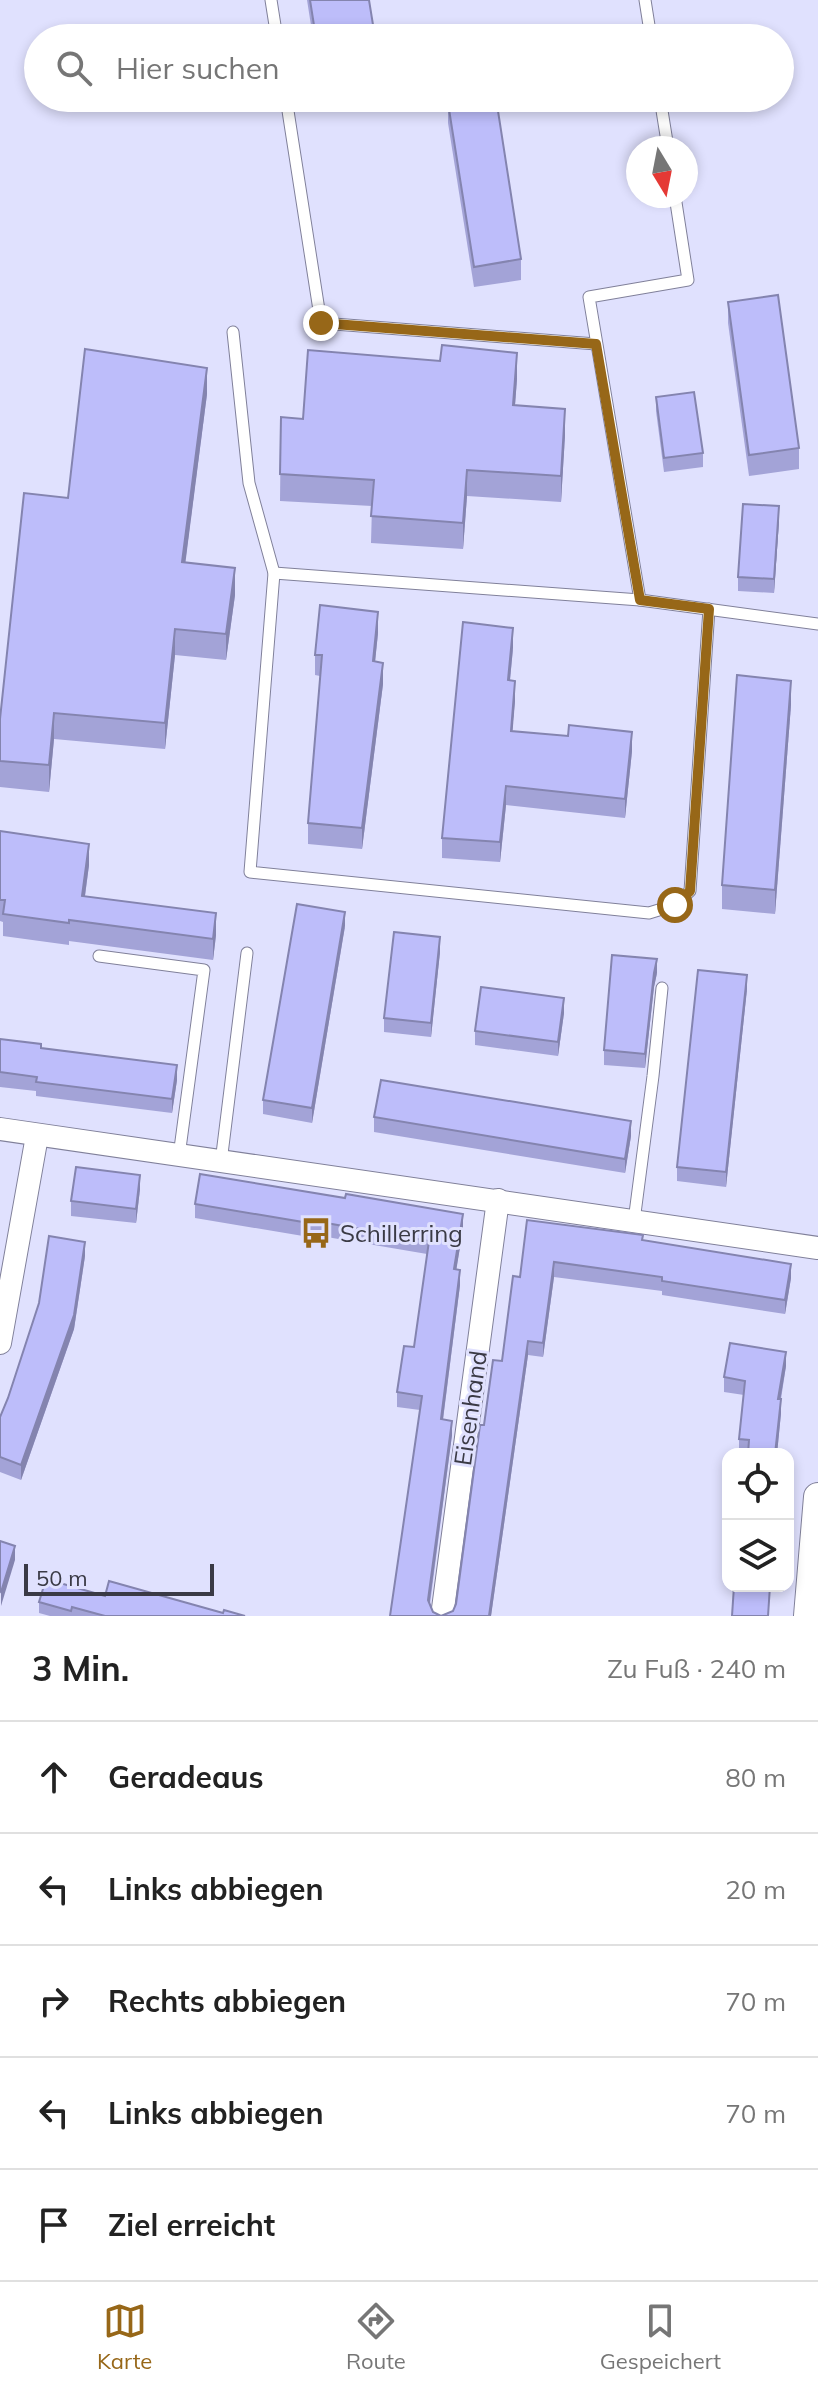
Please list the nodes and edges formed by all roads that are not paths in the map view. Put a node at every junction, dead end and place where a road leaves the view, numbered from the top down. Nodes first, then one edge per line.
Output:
1 (271, 0) edge
2 (645, 0) edge
3 (275, 24) edge
4 (649, 24) edge
5 (288, 112) edge
6 (662, 112) edge
7 (666, 136) edge
8 (677, 208) edge
9 (233, 332) dead end
10 (596, 344) junction
11 (274, 573) junction
12 (640, 600) junction
13 (709, 609) junction
14 (818, 624) edge
15 (247, 953) dead end
16 (99, 956) dead end
17 (662, 988) dead end
18 (0, 1129) edge
19 (37, 1136) junction
20 (179, 1156) junction
21 (221, 1162) junction
22 (498, 1200) junction
23 (634, 1221) junction
24 (818, 1248) edge
25 (1, 1338) edge
26 (818, 1497) edge
27 (442, 1616) edge
28 (808, 1616) edge

1 - 3 lane
2 - 4 lane
5 - 10 lane
6 - 7 lane
8 - 10 lane
9 - 11 lane
10 - 12 lane
11 - 12 lane
11 - 13 lane
12 - 13 lane
13 - 14 lane
15 - 21 lane
16 - 20 lane
17 - 23 lane
18 - 19 street
19 - 20 street
19 - 25 street
20 - 21 street
21 - 22 street
22 - 23 street
22 - 27 street, Eisenhand
23 - 24 street
26 - 28 street

